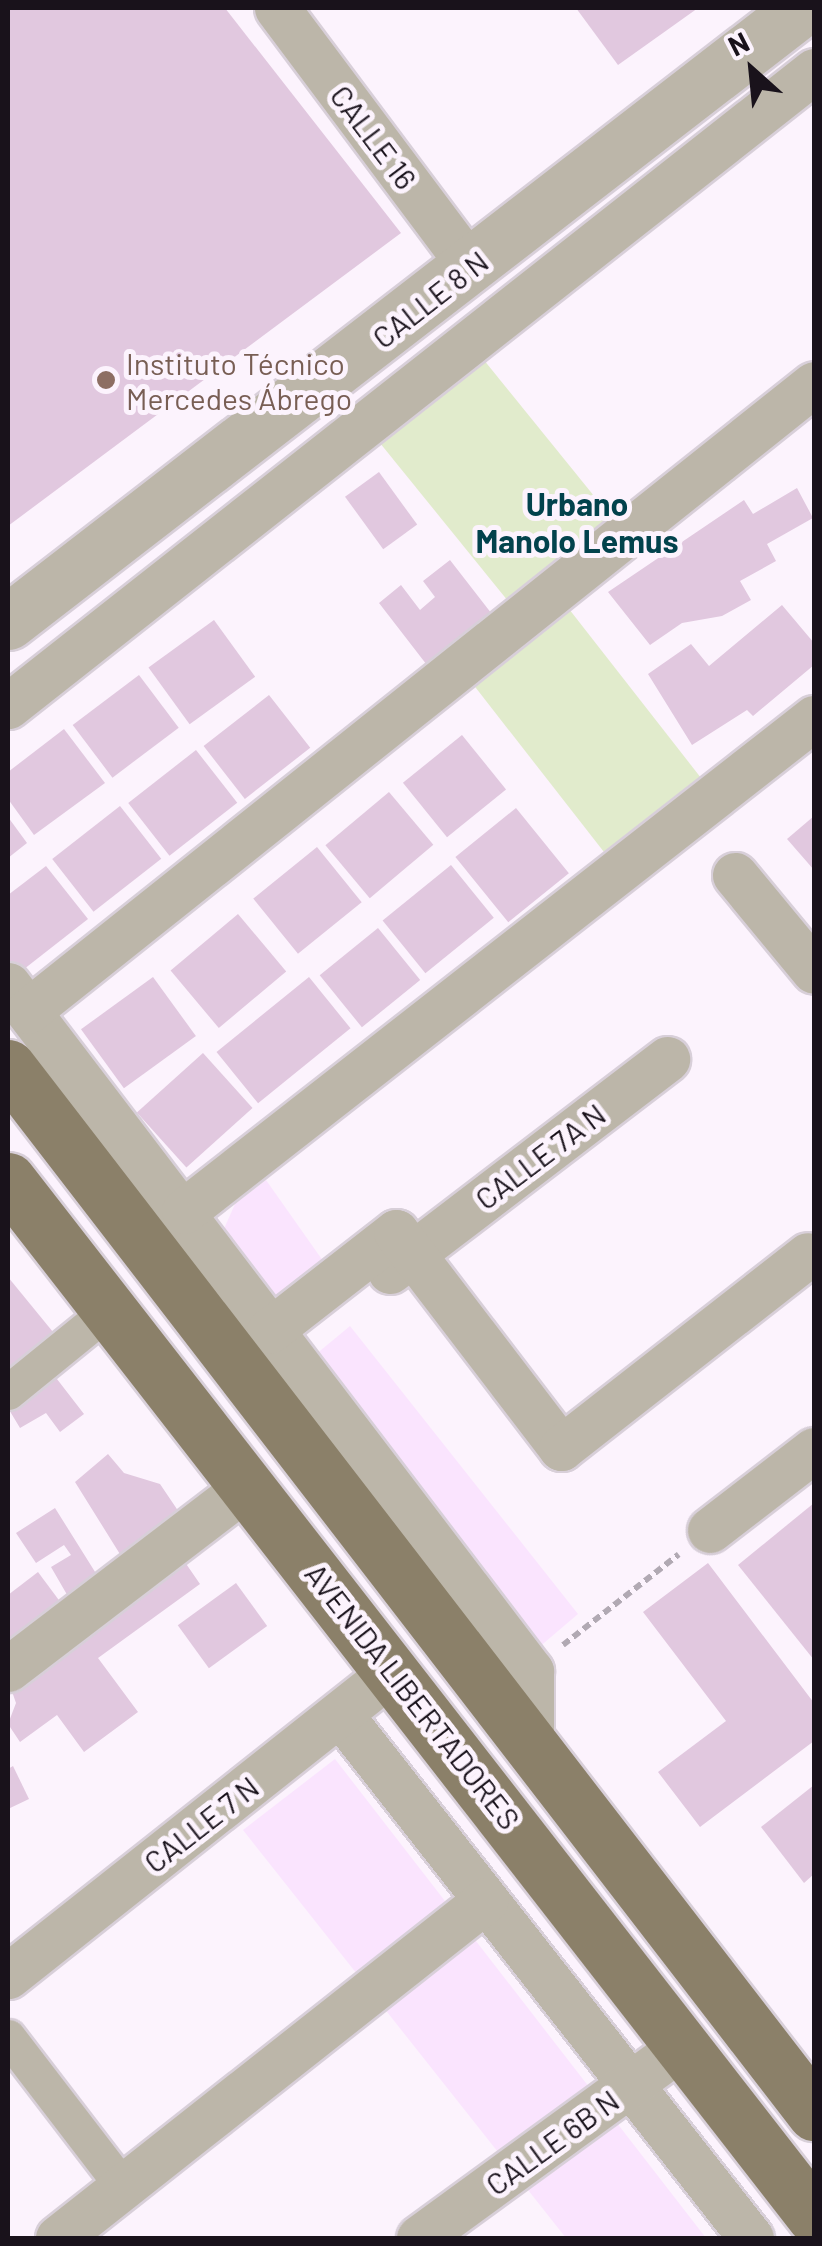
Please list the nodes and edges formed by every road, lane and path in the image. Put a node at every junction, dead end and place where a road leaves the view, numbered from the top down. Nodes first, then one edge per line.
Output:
1 (277, 8) edge
2 (802, 8) edge
3 (814, 71) edge
4 (471, 268) junction
5 (814, 384) edge
6 (8, 622) edge
7 (8, 706) edge
8 (814, 718) edge
9 (735, 875) dead end
10 (814, 971) edge
11 (18, 998) edge
12 (667, 1060) dead end
13 (8, 1067) edge
14 (8, 1180) edge
15 (184, 1211) junction
16 (413, 1253) junction
17 (808, 1255) dead end
18 (110, 1309) junction
19 (250, 1322) junction
20 (8, 1392) edge
21 (814, 1450) edge
22 (249, 1485) junction
23 (362, 1485) junction
24 (710, 1530) joint
25 (8, 1670) edge
26 (394, 1671) junction
27 (530, 1671) junction
28 (340, 1714) junction
29 (531, 1741) junction
30 (486, 1900) junction
31 (8, 1976) edge
32 (8, 2036) edge
33 (684, 2045) junction
34 (631, 2085) junction
35 (814, 2112) edge
36 (123, 2187) junction
37 (814, 2216) edge
38 (58, 2238) edge
39 (419, 2238) edge
40 (751, 2238) edge

1 - 4 street, CALLE 16
2 - 4 street, CALLE 8 N
3 - 7 street
4 - 6 street, CALLE 8 N
5 - 11 street
8 - 15 street
9 - 10 street
11 - 15 street
12 - 16 street, CALLE 7A N
13 - 19 main road
14 - 18 main road, AVENIDA LIBERTADORES
15 - 19 street
16 - 17 street
16 - 19 street, CALLE 7A N
18 - 20 street
18 - 22 main road, AVENIDA LIBERTADORES
19 - 23 main road
19 - 23 street
21 - 24 street
22 - 25 street
22 - 26 main road, AVENIDA LIBERTADORES
23 - 27 street
23 - 29 main road
24 - 27 path
26 - 28 street, CALLE 7 N
26 - 33 main road, AVENIDA LIBERTADORES
27 - 29 street
28 - 30 street
28 - 31 street, CALLE 7 N
29 - 35 main road
30 - 34 street
30 - 36 street
32 - 36 street
33 - 34 street, CALLE 6B N
33 - 37 main road, AVENIDA LIBERTADORES
34 - 39 street, CALLE 6B N
34 - 40 street
36 - 38 street

